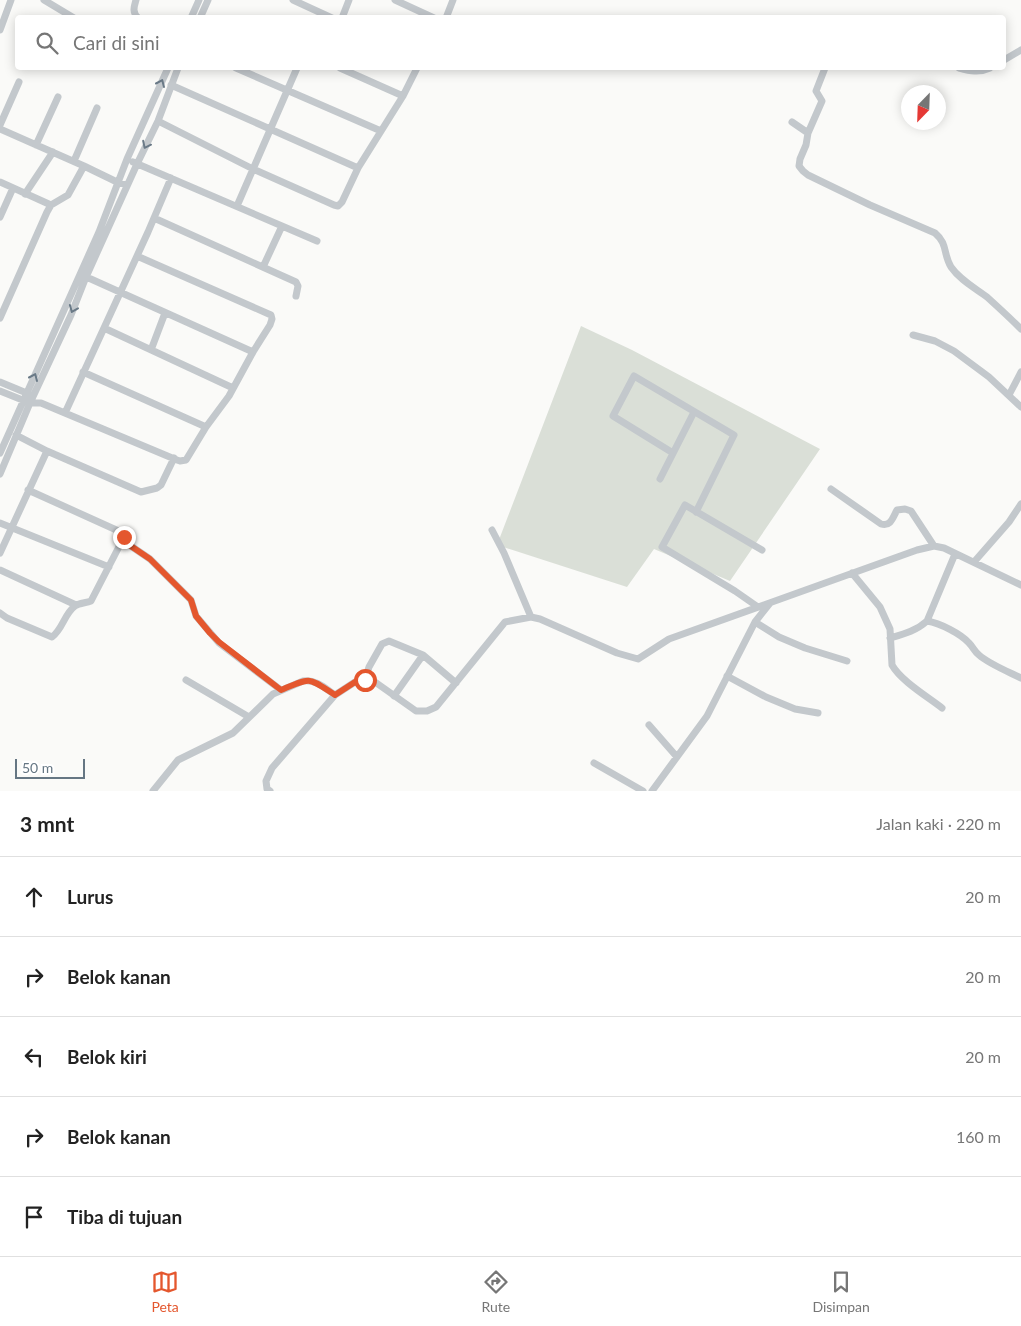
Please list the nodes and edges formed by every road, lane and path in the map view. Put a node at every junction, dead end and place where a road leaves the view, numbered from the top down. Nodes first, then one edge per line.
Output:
1 (12, 0) edge
2 (44, 0) edge
3 (136, 0) edge
4 (199, 0) edge
5 (208, 0) edge
6 (295, 0) edge
7 (349, 0) edge
8 (395, 0) edge
9 (453, 0) edge
10 (69, 15) edge
11 (135, 15) edge
12 (192, 15) edge
13 (201, 15) edge
14 (321, 15) edge
15 (343, 15) edge
16 (428, 15) edge
17 (447, 15) edge
18 (0, 30) edge
19 (1021, 50) edge
20 (1006, 59) edge
21 (167, 70) edge
22 (177, 70) edge
23 (240, 70) edge
24 (296, 70) edge
25 (344, 70) edge
26 (415, 70) edge
27 (824, 70) edge
28 (968, 70) edge
29 (985, 70) edge
30 (19, 82) dead end
31 (171, 85) junction
32 (287, 91) junction
33 (403, 96) junction
34 (58, 97) dead end
35 (97, 108) dead end
36 (158, 121) junction
37 (792, 122) dead end
38 (0, 125) edge
39 (0, 129) edge
40 (270, 129) junction
41 (381, 131) junction
42 (808, 133) junction
43 (36, 145) junction
44 (53, 152) junction
45 (127, 159) junction
46 (74, 161) junction
47 (137, 164) junction
48 (84, 166) junction
49 (253, 168) junction
50 (358, 168) junction
51 (171, 178) junction
52 (0, 182) edge
53 (118, 182) junction
54 (127, 185) junction
55 (13, 188) junction
56 (26, 194) junction
57 (52, 205) junction
58 (237, 206) junction
59 (0, 217) edge
60 (154, 218) junction
61 (282, 226) junction
62 (317, 241) dead end
63 (137, 256) junction
64 (263, 267) junction
65 (83, 275) junction
66 (120, 292) junction
67 (296, 296) dead end
68 (166, 313) junction
69 (0, 318) edge
70 (104, 328) junction
71 (1021, 329) edge
72 (914, 335) dead end
73 (151, 350) junction
74 (253, 352) junction
75 (83, 372) junction
76 (1021, 372) edge
77 (0, 382) edge
78 (233, 388) junction
79 (0, 391) edge
80 (27, 392) junction
81 (1009, 395) junction
82 (29, 400) junction
83 (1021, 407) edge
84 (694, 412) junction
85 (65, 413) junction
86 (206, 427) junction
87 (16, 436) junction
88 (47, 451) junction
89 (0, 453) edge
90 (673, 453) junction
91 (174, 458) junction
92 (0, 474) edge
93 (660, 479) dead end
94 (831, 489) dead end
95 (28, 490) junction
96 (1021, 504) edge
97 (696, 512) junction
98 (0, 523) edge
99 (12, 528) junction
100 (492, 530) dead end
101 (122, 540) junction
102 (934, 546) junction
103 (762, 550) dead end
104 (0, 553) edge
105 (955, 554) junction
106 (974, 562) junction
107 (109, 567) junction
108 (0, 570) edge
109 (852, 573) junction
110 (1021, 585) edge
111 (770, 603) junction
112 (76, 605) junction
113 (758, 607) junction
114 (0, 613) edge
115 (531, 618) junction
116 (927, 621) junction
117 (755, 622) junction
118 (890, 638) junction
119 (423, 656) junction
120 (847, 661) dead end
121 (727, 676) junction
122 (1021, 678) edge
123 (186, 680) dead end
124 (365, 680) junction
125 (456, 683) junction
126 (281, 690) junction
127 (335, 695) junction
128 (394, 696) junction
129 (942, 708) dead end
130 (818, 713) dead end
131 (249, 718) junction
132 (649, 725) dead end
133 (677, 757) junction
134 (594, 763) dead end
135 (152, 791) edge
136 (270, 791) edge
137 (643, 791) edge
138 (652, 791) edge

1 - 18 street
2 - 10 street
3 - 11 street
4 - 12 street
5 - 13 street
6 - 14 street
7 - 15 street
8 - 16 street
9 - 17 street
19 - 20 street
45 -> 21 street
22 - 31 street
23 - 32 street
24 - 32 street
25 - 33 street
26 - 33 street
27 - 42 street
28 - 29 street
30 - 38 street
31 - 36 street
31 - 40 street
32 - 40 street
32 - 41 street
33 - 41 street
34 - 43 street
35 - 46 street
36 -> 47 street
36 - 49 street
37 - 42 street
39 - 43 street
40 - 49 street
40 - 50 street
41 - 50 street
42 - 71 street
43 - 44 street
44 - 46 street
44 - 56 street
45 - 47 street
45 - 53 street
46 - 48 street
47 - 51 street
47 - 54 street
48 - 53 street
48 - 57 street
49 - 50 street
49 - 58 street
51 - 58 street
51 - 60 street
52 - 55 street
53 - 54 street
53 - 65 street
54 - 65 street
55 - 56 street
55 - 59 street
56 - 57 street
57 - 69 street
58 - 61 street
60 - 63 street
60 - 64 street
61 - 62 street
61 - 64 street
63 - 66 street
63 - 74 street
64 - 67 street
65 - 66 street
80 -> 65 street
65 -> 82 street
66 - 68 street
66 - 70 street
68 - 73 street
68 - 74 street
70 - 73 street
70 - 75 street
72 - 81 street
73 - 78 street
74 - 78 street
75 - 85 street
75 - 86 street
76 - 81 street
77 - 80 street
78 - 86 street
79 - 82 street
80 - 82 street
81 - 83 street
82 - 85 street
82 - 87 street
82 - 89 street
84 - 90 street
84 - 90 street
84 - 97 street
85 - 91 street
86 - 91 street
87 - 88 street
87 - 92 street
88 - 91 street
88 - 95 street
90 - 93 street
94 - 102 street
95 - 99 street
95 - 101 street
96 - 106 street
97 - 103 street
97 - 113 street
98 - 99 street
99 - 104 street
99 - 107 street
100 - 115 street
101 - 107 street
101 - 126 street
102 - 105 street
102 - 109 street
105 - 106 street
105 - 116 street
106 - 110 street
107 - 112 street
108 - 112 street
109 - 111 street
109 - 118 street
111 - 113 street
111 - 117 street
112 - 114 street
113 - 115 street
115 - 125 street
116 - 118 street
116 - 122 street
117 - 120 street
117 - 121 street
118 - 129 street
119 - 124 street
119 - 125 street
119 - 128 street
121 - 130 street
121 - 133 street
123 - 131 street
124 - 127 street
124 - 128 street
125 - 128 street
126 - 127 street
126 - 131 street
127 - 136 street
131 - 135 street
132 - 133 street
133 - 138 street
134 - 137 street

